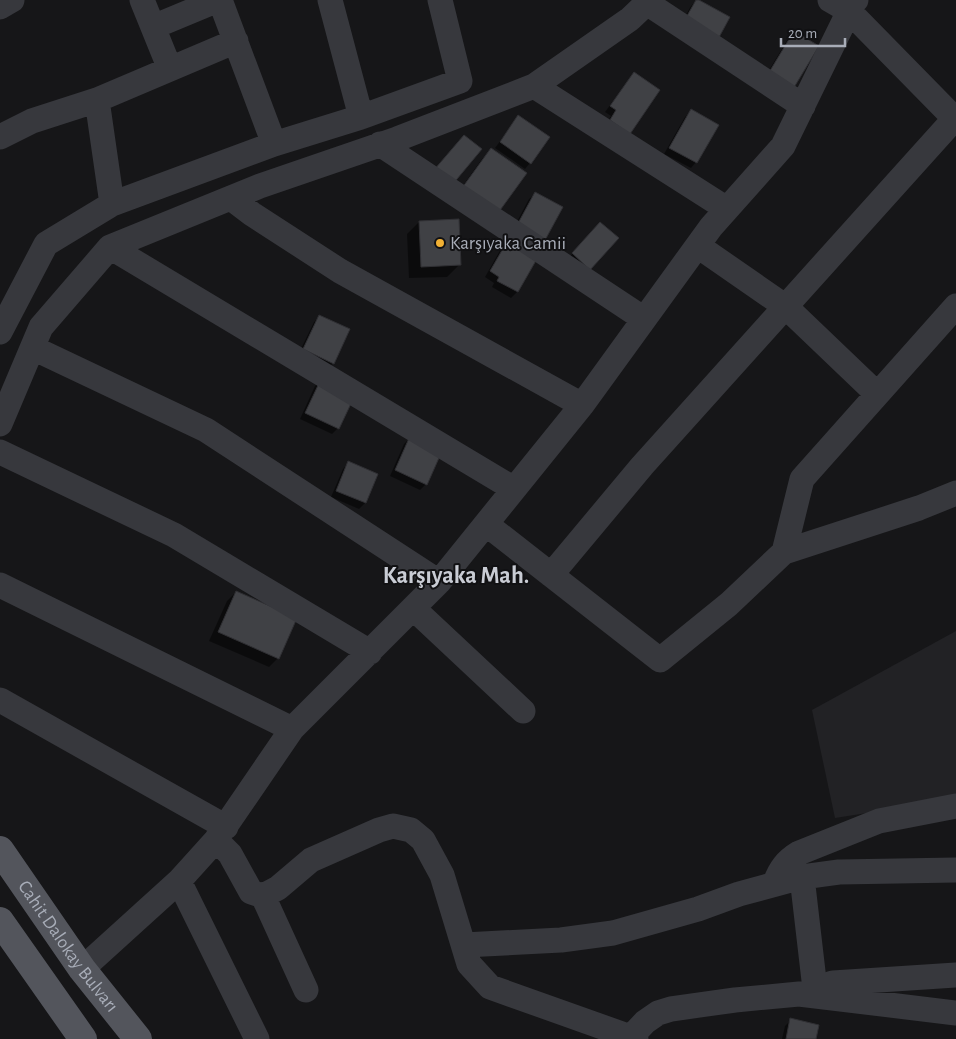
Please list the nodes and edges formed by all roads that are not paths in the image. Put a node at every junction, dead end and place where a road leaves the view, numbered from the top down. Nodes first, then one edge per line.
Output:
1 (12, 0) edge
2 (142, 0) edge
3 (219, 0) edge
4 (330, 0) edge
5 (440, 0) edge
6 (648, 2) edge
7 (845, 4) edge
8 (0, 7) edge
9 (153, 27) junction
10 (236, 41) junction
11 (170, 69) junction
12 (534, 86) junction
13 (97, 100) junction
14 (803, 106) junction
15 (361, 117) junction
16 (955, 118) edge
17 (0, 137) edge
18 (274, 144) junction
19 (380, 144) junction
20 (231, 198) junction
21 (112, 204) junction
22 (728, 209) junction
23 (698, 246) junction
24 (110, 247) junction
25 (786, 306) junction
26 (956, 306) edge
27 (644, 319) junction
28 (0, 332) edge
29 (33, 348) junction
30 (876, 394) junction
31 (582, 405) junction
32 (0, 424) edge
33 (0, 452) edge
34 (514, 489) junction
35 (956, 493) edge
36 (486, 524) junction
37 (784, 552) junction
38 (552, 575) junction
39 (439, 582) junction
40 (0, 585) edge
41 (413, 608) junction
42 (370, 652) junction
43 (0, 700) edge
44 (523, 711) dead end
45 (292, 729) junction
46 (956, 806) edge
47 (221, 833) junction
48 (0, 850) edge
49 (956, 870) edge
50 (802, 877) junction
51 (179, 881) junction
52 (775, 883) junction
53 (263, 896) junction
54 (0, 921) edge
55 (464, 945) junction
56 (82, 969) junction
57 (956, 975) edge
58 (306, 990) dead end
59 (807, 992) junction
60 (956, 1014) edge
61 (634, 1038) edge
62 (83, 1039) edge
63 (138, 1039) edge
64 (257, 1039) edge

1 - 8 street
2 - 9 street
3 - 9 street
3 - 10 street
4 - 15 street
5 - 15 street
6 - 12 street
6 - 14 street
7 - 14 street
7 - 16 street
9 - 11 street
10 - 11 street
10 - 18 street
11 - 13 street
12 - 19 street
12 - 22 street
13 - 17 street
13 - 21 street
14 - 22 street
15 - 18 street
16 - 25 street
18 - 21 street
19 - 20 street
19 - 27 street
20 - 24 street
20 - 31 street
21 - 28 street
22 - 23 street
23 - 25 street
23 - 27 street
24 - 29 street
24 - 34 street
25 - 30 street
25 - 38 street
26 - 30 street
27 - 31 street
29 - 32 street
29 - 39 street
30 - 37 street
31 - 34 street
33 - 42 street
34 - 36 street
35 - 37 street
36 - 38 street
36 - 39 street
37 - 38 street
39 - 41 street
40 - 45 street
41 - 42 street
41 - 44 street
42 - 45 street
43 - 47 street
45 - 47 street
46 - 52 street
47 - 51 street
47 - 53 street
48 - 56 main road, Cahit Dalokay Bulvarı
49 - 50 street
50 - 52 street
50 - 59 street
51 - 56 street
51 - 64 street
52 - 55 street
53 - 55 street
53 - 58 street
54 - 62 main road
55 - 61 street
56 - 63 main road, Cahit Dalokay Bulvarı
57 - 59 street
59 - 60 street
59 - 61 street

